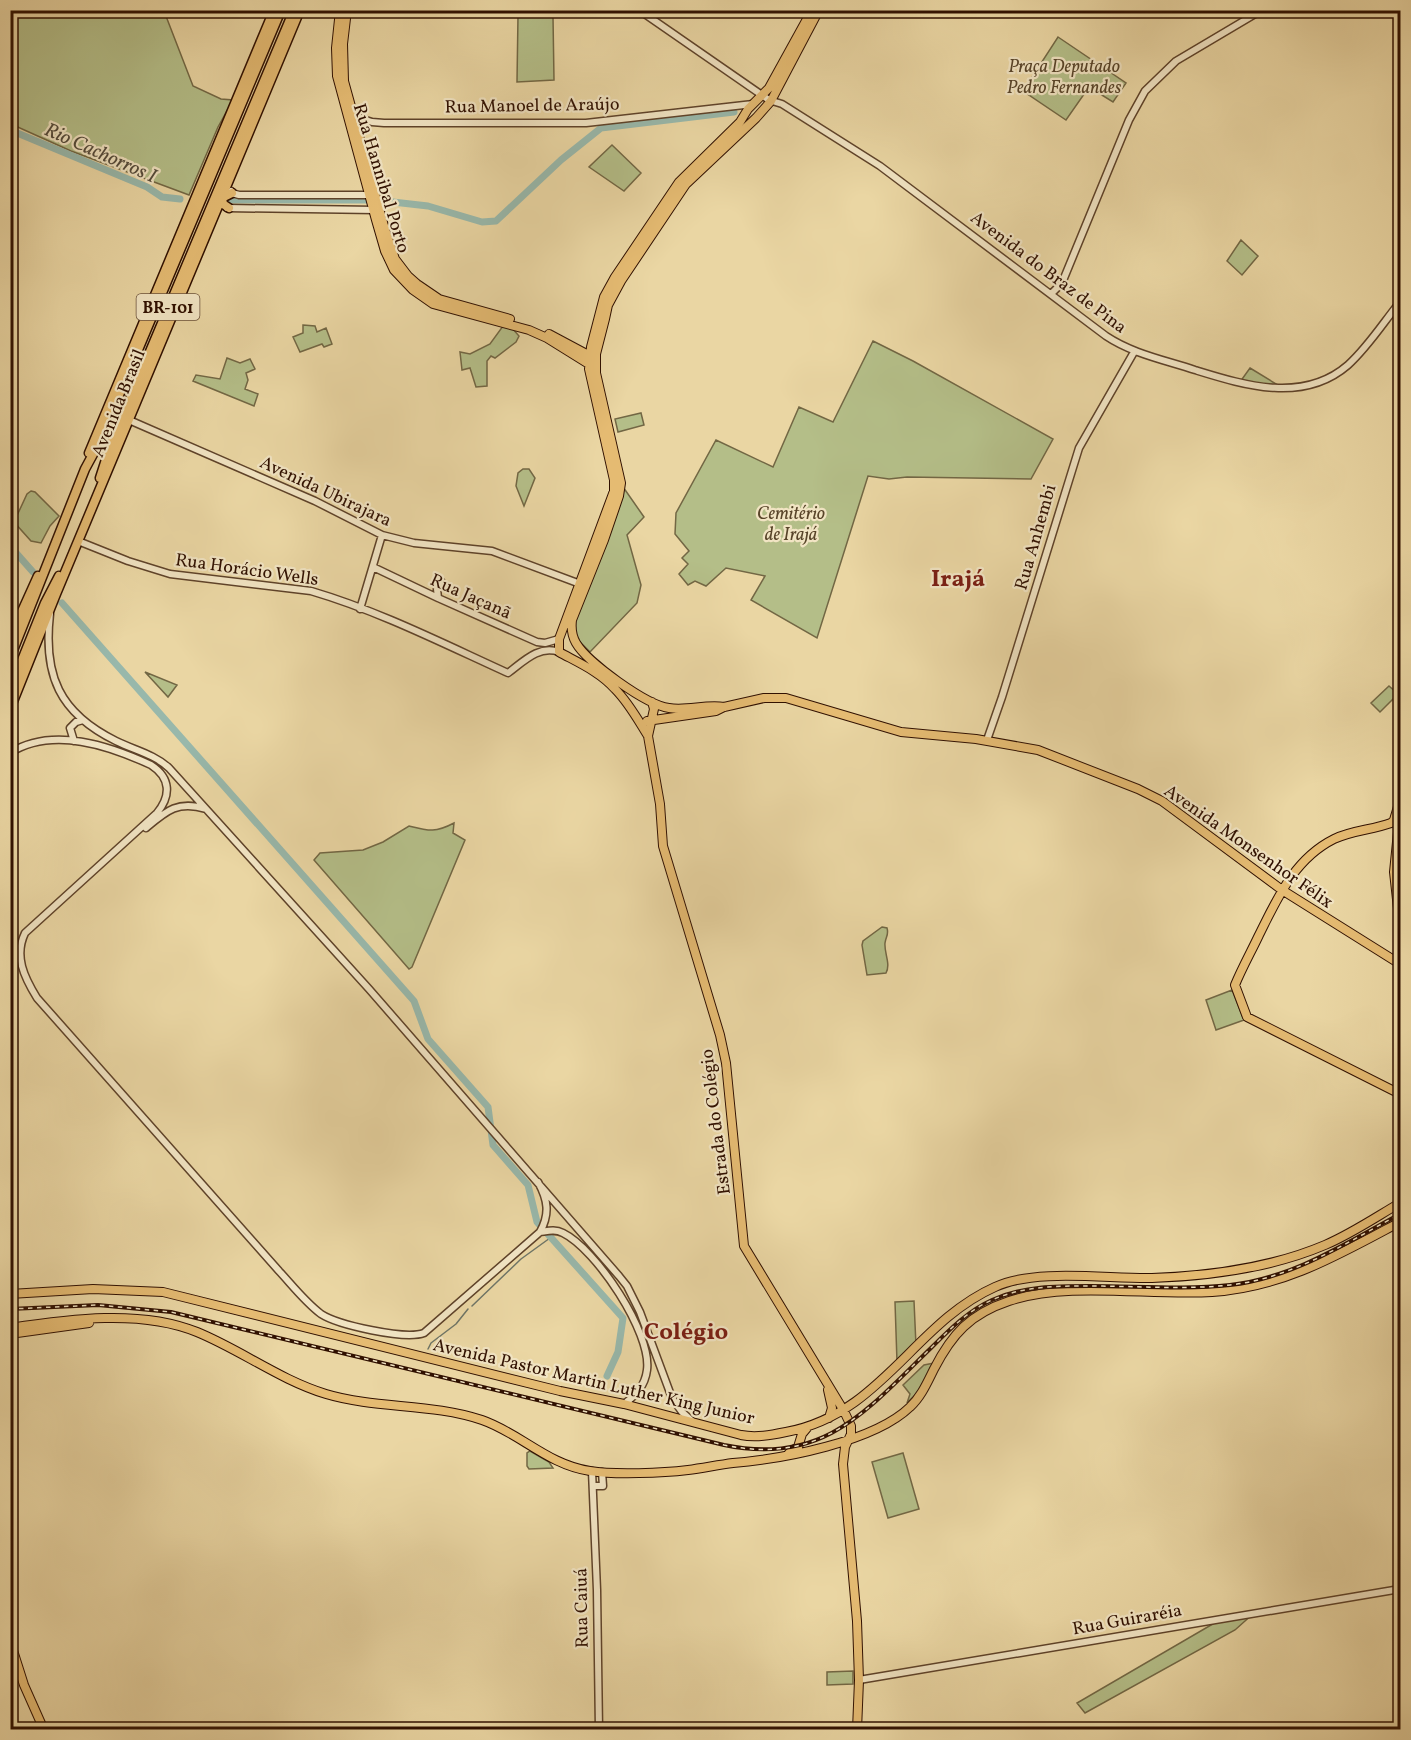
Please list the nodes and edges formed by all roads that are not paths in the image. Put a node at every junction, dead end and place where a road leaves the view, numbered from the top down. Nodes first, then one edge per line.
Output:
1 (281, 10) edge
2 (294, 10) edge
3 (300, 10) edge
4 (340, 10) edge
5 (347, 10) edge
6 (639, 10) edge
7 (812, 10) edge
8 (819, 10) edge
9 (1262, 10) edge
10 (273, 13) edge
11 (267, 43) junction
12 (758, 97) junction
13 (773, 98) junction
14 (739, 107) junction
15 (746, 113) junction
16 (353, 118) junction
17 (756, 118) junction
18 (699, 167) junction
19 (228, 195) junction
20 (372, 195) junction
21 (218, 208) junction
22 (229, 208) junction
23 (377, 210) junction
24 (193, 221) junction
25 (1051, 294) junction
26 (1401, 302) edge
27 (143, 322) junction
28 (1134, 352) junction
29 (591, 359) junction
30 (149, 372) junction
31 (129, 420) junction
32 (111, 444) junction
33 (382, 535) junction
34 (78, 541) junction
35 (373, 567) junction
36 (441, 581) dead end
37 (583, 585) junction
38 (438, 598) junction
39 (51, 608) junction
40 (360, 609) junction
41 (10, 638) edge
42 (559, 639) junction
43 (574, 641) junction
44 (542, 645) junction
45 (559, 652) junction
46 (10, 658) edge
47 (10, 690) edge
48 (652, 702) junction
49 (704, 706) junction
50 (724, 707) junction
51 (10, 709) edge
52 (694, 714) junction
53 (83, 720) junction
54 (651, 720) junction
55 (641, 723) junction
56 (99, 732) junction
57 (648, 736) junction
58 (987, 740) junction
59 (74, 741) junction
60 (93, 744) junction
61 (10, 753) edge
62 (1400, 800) edge
63 (207, 809) junction
64 (1383, 825) junction
65 (126, 842) junction
66 (1394, 858) junction
67 (1273, 884) junction
68 (1282, 890) junction
69 (1291, 896) junction
70 (1276, 901) junction
71 (1401, 927) edge
72 (1401, 964) edge
73 (1401, 1094) edge
74 (538, 1182) junction
75 (1401, 1203) edge
76 (1401, 1222) edge
77 (543, 1229) junction
78 (619, 1276) junction
79 (612, 1282) junction
80 (631, 1293) junction
81 (10, 1294) edge
82 (623, 1298) junction
83 (105, 1319) junction
84 (10, 1328) edge
85 (10, 1334) edge
86 (826, 1383) junction
87 (834, 1394) junction
88 (858, 1401) junction
89 (624, 1404) junction
90 (844, 1411) junction
91 (828, 1419) junction
92 (694, 1422) junction
93 (809, 1426) junction
94 (776, 1434) junction
95 (848, 1440) junction
96 (800, 1442) junction
97 (831, 1444) junction
98 (815, 1449) junction
99 (732, 1463) junction
100 (843, 1464) junction
101 (592, 1472) junction
102 (602, 1472) junction
103 (594, 1486) junction
104 (1401, 1589) edge
105 (10, 1641) edge
106 (859, 1680) junction
107 (44, 1730) edge
108 (599, 1730) edge
109 (857, 1730) edge

1 - 11 highway, Avenida Brasil / BR-101
2 - 32 highway, Avenida Brasil / BR-101
3 - 19 highway, Avenida Brasil / BR-101
4 - 16 main road, Rua Hannibal Porto
5 - 16 main road, Rua Hannibal Porto
6 - 12 street, Avenida do Braz de Pina
7 - 12 main road
8 - 13 main road
9 - 25 street
10 - 11 highway
10 - 27 highway, Avenida Brasil / BR-101
11 - 24 highway, Avenida Brasil / BR-101
12 - 13 street, Avenida do Braz de Pina
12 - 14 street, Rua Manoel de Araújo
12 - 15 main road
13 - 17 main road
13 - 25 street, Avenida do Braz de Pina
14 - 15 street
14 - 16 street, Rua Manoel de Araújo
15 - 17 main road
15 - 18 main road
16 - 20 main road, Rua Hannibal Porto
17 - 18 main road
18 - 29 main road
19 - 20 street
19 - 21 highway, Avenida Brasil / BR-101
19 - 22 highway
20 - 23 main road, Rua Hannibal Porto
21 - 22 street
21 - 30 highway, Avenida Brasil / BR-101
22 - 23 street
23 - 29 main road, Rua Hannibal Porto
24 - 27 highway
24 - 46 highway, Avenida Brasil / BR-101
25 - 28 street, Avenida do Braz de Pina
26 - 28 street, Avenida do Braz de Pina
27 - 41 highway, Avenida Brasil / BR-101
28 - 58 street, Rua Anhembi
29 - 37 main road
30 - 31 highway, Avenida Brasil / BR-101
30 - 32 highway
31 - 33 street, Avenida Ubirajara
31 - 34 highway, Avenida Brasil / BR-101
32 - 47 highway, Avenida Brasil / BR-101
33 - 35 street
33 - 37 street, Avenida Ubirajara
34 - 39 highway, Avenida Brasil / BR-101
34 - 40 street, Rua Horácio Wells
35 - 38 street, Rua Jaçanã
35 - 40 street
36 - 38 street
37 - 42 main road
37 - 43 main road
38 - 44 street, Rua Jaçanã
39 - 51 highway, Avenida Brasil / BR-101
39 - 53 street
40 - 44 street, Rua Horácio Wells
42 - 43 main road
42 - 44 street
42 - 45 main road
43 - 48 main road, Avenida Monsenhor Félix
44 - 45 street
45 - 55 main road
48 - 49 main road, Avenida Monsenhor Félix
48 - 54 main road, Estrada do Colégio
49 - 50 main road, Avenida Monsenhor Félix
49 - 52 main road
50 - 52 main road, Avenida Monsenhor Félix
50 - 58 main road, Avenida Monsenhor Félix
52 - 54 main road, Avenida Monsenhor Félix
53 - 56 street
53 - 59 street
54 - 55 main road, Avenida Monsenhor Félix
54 - 57 main road, Estrada do Colégio
55 - 57 main road, Estrada do Colégio
56 - 60 street
56 - 63 street
57 - 86 main road, Estrada do Colégio
58 - 67 main road, Avenida Monsenhor Félix
59 - 60 street
59 - 61 street
60 - 65 street
62 - 64 main road
62 - 66 main road
63 - 65 street
63 - 74 street
64 - 66 main road
64 - 68 main road
65 - 77 street
66 - 71 main road
67 - 68 main road, Avenida Monsenhor Félix
67 - 70 main road
68 - 69 main road, Avenida Monsenhor Félix
68 - 70 main road
69 - 70 main road
69 - 72 main road, Avenida Monsenhor Félix
70 - 73 main road
74 - 77 street
74 - 78 street
75 - 88 main road, Avenida Pastor Martin Luther King Junior
76 - 95 main road
77 - 79 street
78 - 79 street
78 - 80 street
79 - 82 street
80 - 82 street
80 - 92 street
81 - 89 main road, Avenida Pastor Martin Luther King Junior
82 - 89 street
83 - 84 main road
83 - 85 main road
83 - 101 main road
86 - 87 main road, Estrada do Colégio
86 - 91 main road, Estrada do Colégio
87 - 88 main road
87 - 90 main road, Estrada do Colégio
88 - 90 main road, Avenida Pastor Martin Luther King Junior
89 - 92 main road, Avenida Pastor Martin Luther King Junior
90 - 91 main road, Avenida Pastor Martin Luther King Junior
90 - 95 main road, Estrada do Colégio
91 - 93 main road, Avenida Pastor Martin Luther King Junior
92 - 94 main road, Avenida Pastor Martin Luther King Junior
93 - 94 main road, Avenida Pastor Martin Luther King Junior
93 - 96 main road
94 - 96 main road
95 - 97 main road
95 - 100 main road, Estrada do Colégio
96 - 98 main road
96 - 99 main road
97 - 98 main road
97 - 100 main road
98 - 99 main road
99 - 102 main road
100 - 106 main road
101 - 102 main road
101 - 103 street, Rua Caiuá
102 - 103 street
103 - 108 street, Rua Caiuá
104 - 106 street, Rua Guiraréia
105 - 107 main road
106 - 109 main road

